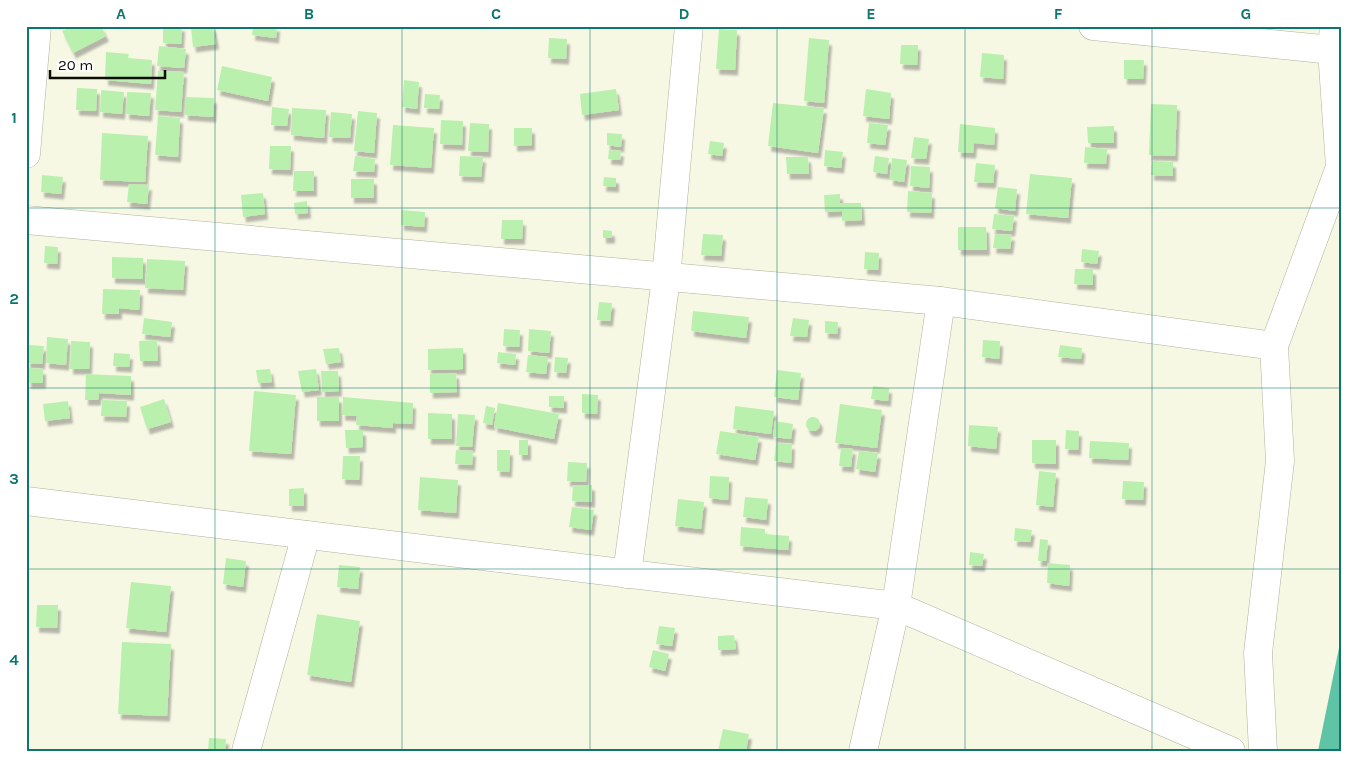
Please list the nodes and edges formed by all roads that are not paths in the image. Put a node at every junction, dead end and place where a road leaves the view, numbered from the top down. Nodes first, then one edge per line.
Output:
1 (37, 26) edge
2 (689, 26) edge
3 (1093, 26) edge
4 (1333, 38) edge
5 (26, 154) edge
6 (26, 220) edge
7 (666, 278) junction
8 (941, 301) junction
9 (1274, 346) junction
10 (26, 501) edge
11 (306, 535) junction
12 (627, 574) junction
13 (896, 606) junction
14 (246, 751) edge
15 (862, 751) edge
16 (1232, 751) edge
17 (1263, 751) edge

1 - 5 street
2 - 7 street
3 - 4 street
4 - 9 street
6 - 7 street
7 - 8 street
7 - 12 street
8 - 9 street
8 - 13 street
9 - 17 street
10 - 11 street
11 - 12 street
11 - 14 street
12 - 13 street
13 - 15 street
13 - 16 street

